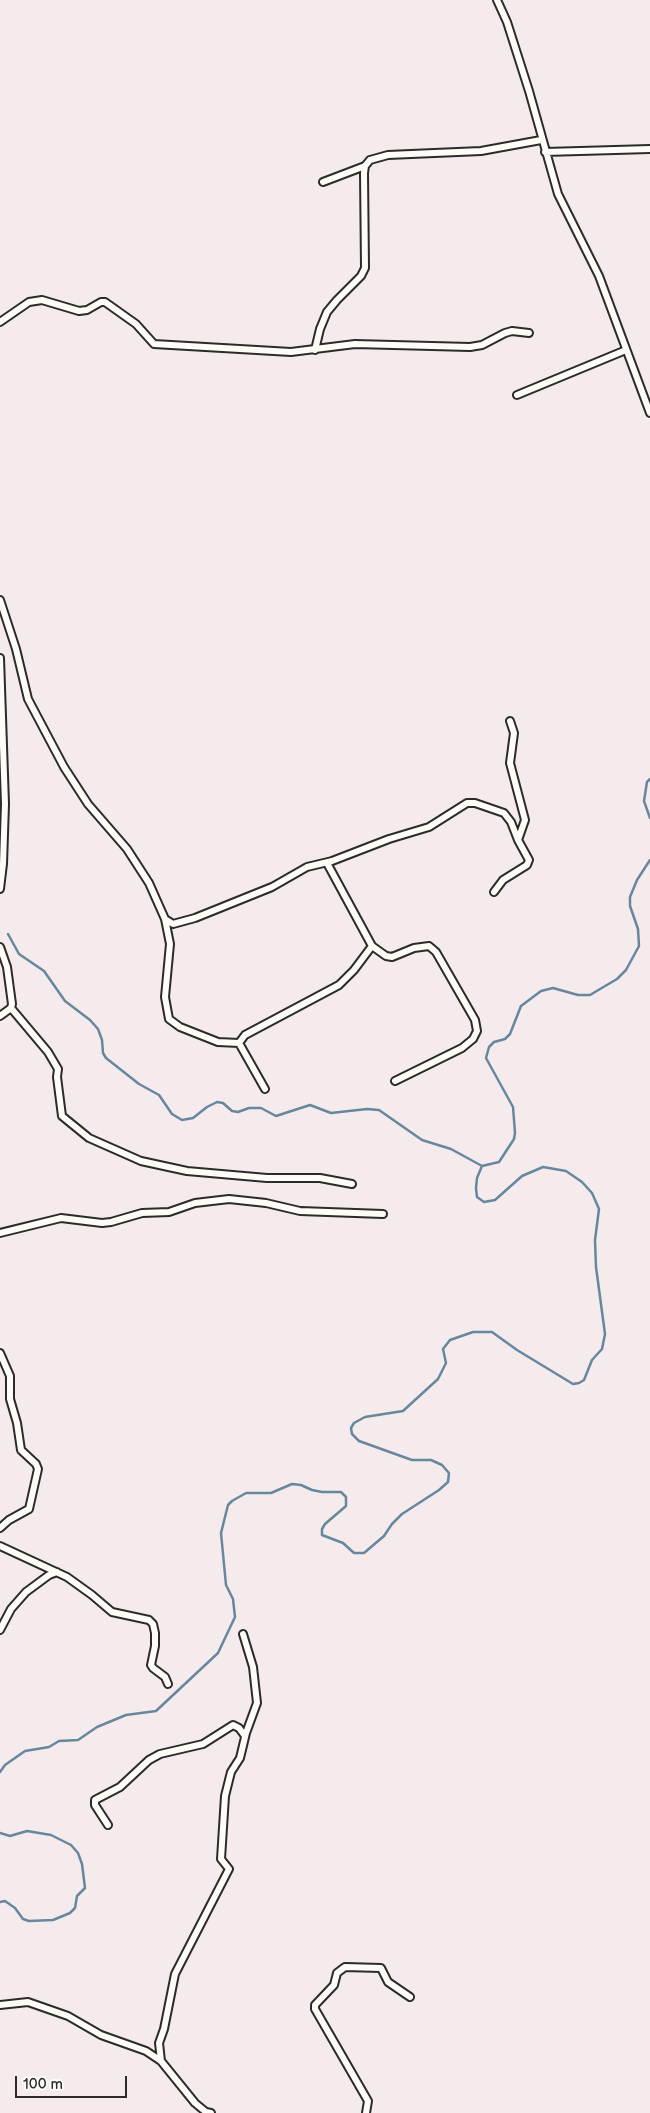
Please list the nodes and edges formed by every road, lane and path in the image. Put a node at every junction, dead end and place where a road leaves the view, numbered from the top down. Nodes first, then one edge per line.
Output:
1 (497, 0) edge
2 (542, 140) junction
3 (650, 149) edge
4 (545, 152) junction
5 (365, 166) junction
6 (323, 182) dead end
7 (0, 322) edge
8 (528, 333) dead end
9 (315, 350) junction
10 (626, 350) junction
11 (517, 395) dead end
12 (650, 413) edge
13 (0, 600) edge
14 (0, 658) edge
15 (510, 721) dead end
16 (1, 747) edge
17 (518, 840) junction
18 (327, 863) junction
19 (0, 889) edge
20 (494, 892) dead end
21 (165, 919) junction
22 (372, 946) junction
23 (0, 947) edge
24 (11, 1008) junction
25 (0, 1016) edge
26 (239, 1043) junction
27 (395, 1081) dead end
28 (265, 1089) dead end
29 (352, 1184) dead end
30 (383, 1214) dead end
31 (0, 1233) edge
32 (0, 1353) edge
33 (0, 1528) edge
34 (0, 1546) edge
35 (57, 1572) junction
36 (0, 1630) edge
37 (243, 1634) dead end
38 (168, 1684) dead end
39 (245, 1736) junction
40 (108, 1825) dead end
41 (410, 1997) dead end
42 (0, 2005) edge
43 (161, 2061) junction
44 (207, 2113) edge
45 (366, 2113) edge

1 - 2 street
2 - 4 street
2 - 5 street
3 - 4 street
4 - 10 street
5 - 6 street
5 - 9 street
7 - 9 street
8 - 9 street
10 - 11 street
10 - 12 street
13 - 21 street
14 - 16 street
15 - 17 street
16 - 19 street
17 - 18 street
17 - 20 street
18 - 21 street
18 - 22 street
21 - 26 street
22 - 26 street
22 - 27 street
23 - 24 street
24 - 25 street
24 - 29 street
26 - 28 street
30 - 31 street
32 - 33 street
34 - 35 street
35 - 36 street
35 - 38 street
37 - 39 street
39 - 40 street
39 - 43 street
41 - 45 street
42 - 43 street
43 - 44 street

